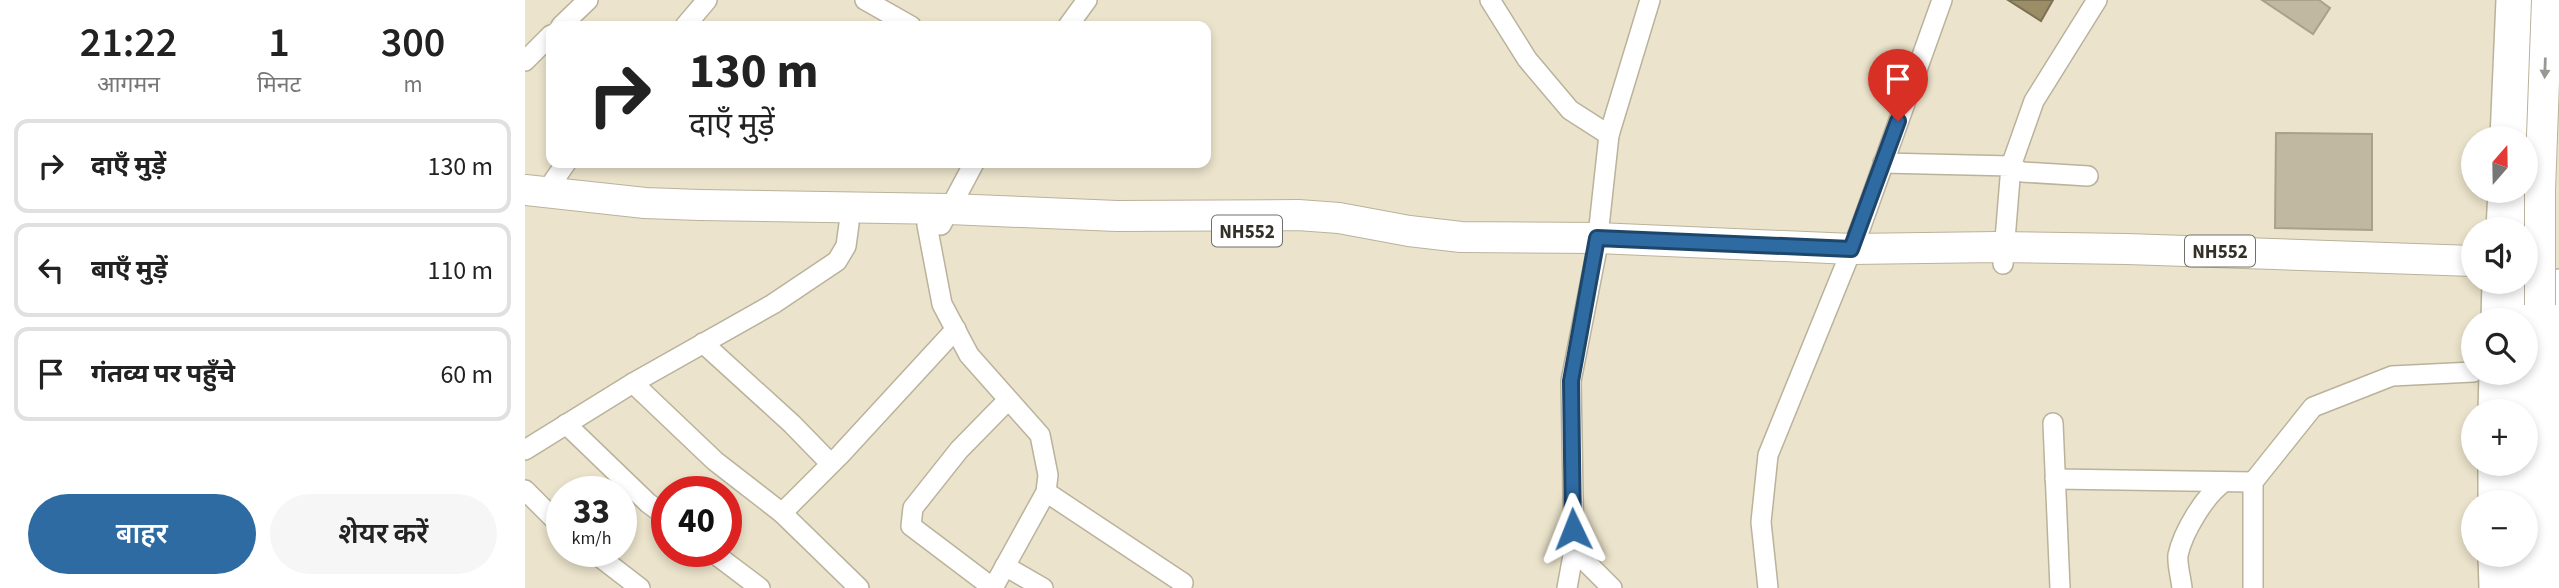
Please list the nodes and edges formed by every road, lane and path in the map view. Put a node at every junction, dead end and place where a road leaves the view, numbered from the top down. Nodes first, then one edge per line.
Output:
1 (588, 0) edge
2 (707, 0) edge
3 (865, 0) edge
4 (1087, 0) edge
5 (1490, 0) edge
6 (1650, 0) edge
7 (1942, 0) edge
8 (2097, 0) edge
9 (2506, 0) edge
10 (2526, 0) edge
11 (2547, 0) edge
12 (566, 21) edge
13 (689, 21) edge
14 (902, 21) edge
15 (1072, 21) edge
16 (546, 41) edge
17 (525, 61) edge
18 (2501, 126) edge
19 (2522, 126) edge
20 (1609, 135) junction
21 (1883, 163) junction
22 (2011, 166) junction
23 (561, 168) edge
24 (971, 168) edge
25 (2088, 176) dead end
26 (532, 196) edge
27 (939, 220) junction
28 (849, 224) junction
29 (1596, 246) junction
30 (2003, 255) junction
31 (1848, 257) junction
32 (2461, 260) edge
33 (2559, 263) edge
34 (2538, 264) edge
35 (2461, 277) edge
36 (2538, 278) edge
37 (2559, 279) edge
38 (956, 329) junction
39 (703, 343) junction
40 (2461, 373) edge
41 (633, 383) junction
42 (1008, 400) junction
43 (566, 424) junction
44 (2053, 424) dead end
45 (525, 450) edge
46 (830, 463) junction
47 (2055, 479) junction
48 (2224, 482) junction
49 (2253, 482) junction
50 (525, 490) edge
51 (1046, 492) junction
52 (651, 505) edge
53 (546, 511) edge
54 (782, 513) junction
55 (1574, 550) junction
56 (1005, 566) junction
57 (605, 567) edge
58 (733, 567) edge
59 (2488, 567) edge
60 (2513, 567) edge
61 (616, 581) edge
62 (1183, 583) dead end
63 (640, 588) edge
64 (760, 588) edge
65 (859, 588) edge
66 (993, 588) edge
67 (1043, 588) edge
68 (1567, 588) edge
69 (1612, 588) edge
70 (1768, 588) edge
71 (2060, 588) edge
72 (2182, 588) edge
73 (2253, 588) edge
74 (2489, 588) edge
75 (2513, 588) edge
76 (2535, 588) edge
77 (2556, 588) edge

1 - 12 street
2 - 13 street
3 - 14 street
4 - 15 street
5 - 20 street
6 - 20 street
7 - 21 street
8 - 22 street
9 - 18 street
10 - 19 highway
11 -> 76 highway, bridge
16 - 17 street
20 - 29 street
21 - 22 street
21 - 31 street
22 - 25 street
22 - 30 street
23 - 26 street
24 - 27 street
26 - 27 highway, NH552
26 - 28 highway, NH552
27 - 28 highway, NH552
27 - 29 highway, NH552
27 - 38 street
28 - 39 street
29 - 31 highway, NH552
29 - 55 street
30 - 31 highway, NH552
30 - 32 highway, NH552
30 - 35 highway, NH552
31 - 70 street
33 - 34 highway
36 - 37 highway
37 - 77 street
38 - 42 street
38 - 46 street
39 - 41 street
39 - 46 street
40 - 49 street
41 - 43 street
41 - 54 street
42 - 51 street
42 - 66 street
43 - 45 street
43 - 52 street
44 - 47 street
46 - 54 street
47 - 48 street
47 - 71 street
48 - 49 street
48 - 72 street
49 - 73 street
50 - 53 street
51 - 56 street
51 - 62 street
54 - 65 street
55 - 68 street
55 - 69 street
56 - 66 street
56 - 67 street
57 - 61 street
58 - 64 street
59 - 74 street
60 - 75 highway
61 - 63 street

